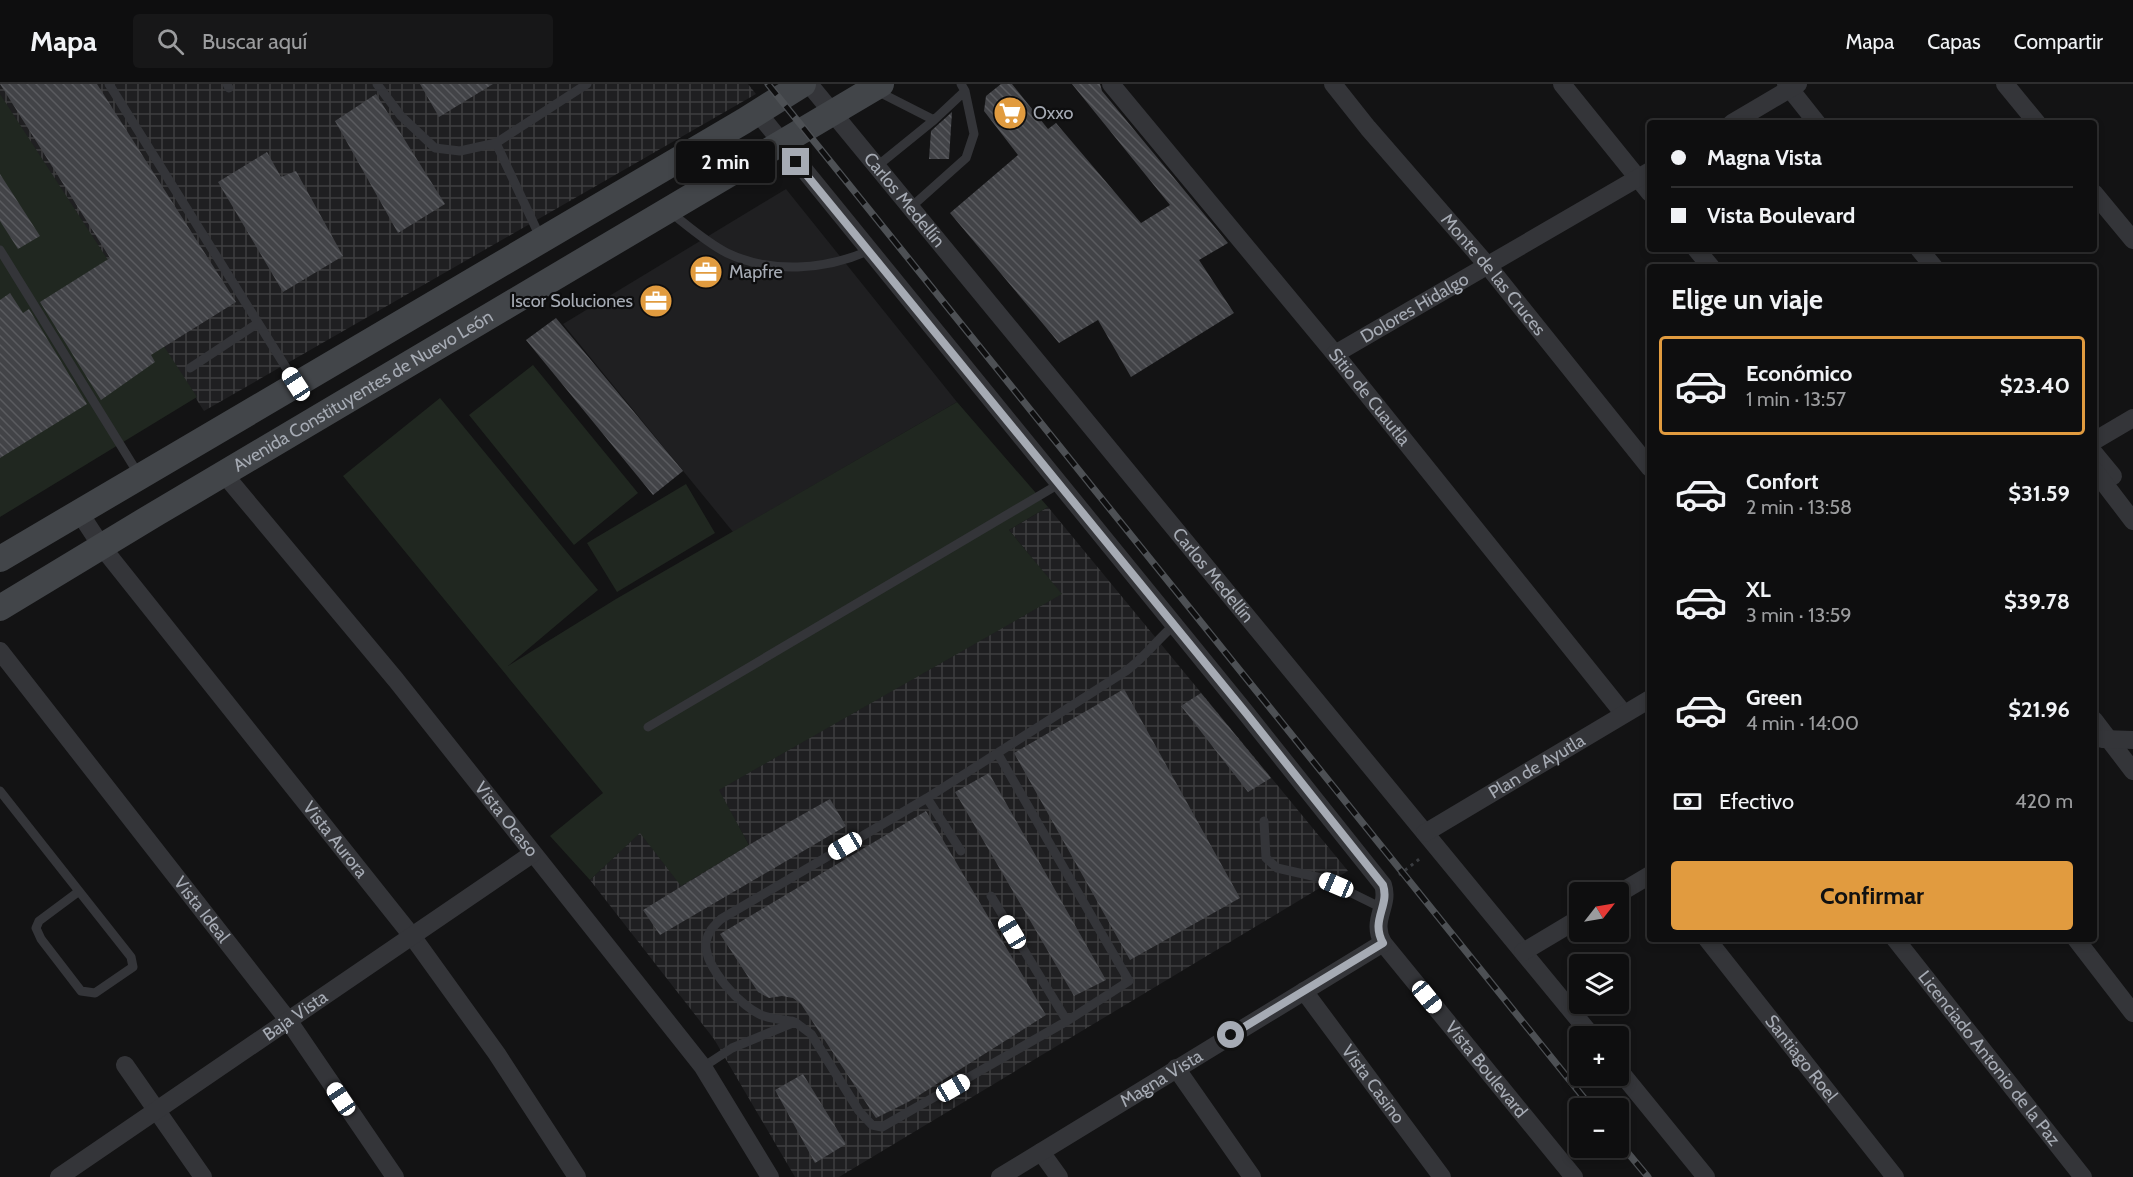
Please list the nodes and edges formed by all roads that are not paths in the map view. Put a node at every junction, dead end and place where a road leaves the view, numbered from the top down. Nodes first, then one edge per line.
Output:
1 (109, 84) edge
2 (377, 84) edge
3 (586, 84) edge
4 (803, 84) edge
5 (809, 84) edge
6 (1112, 84) edge
7 (1333, 84) edge
8 (1562, 84) edge
9 (2005, 84) edge
10 (877, 86) edge
11 (1791, 86) edge
12 (963, 88) edge
13 (758, 112) junction
14 (833, 114) junction
15 (934, 120) junction
16 (1737, 120) edge
17 (1815, 120) edge
18 (2035, 120) edge
19 (496, 143) junction
20 (781, 144) junction
21 (876, 167) junction
22 (1644, 175) edge
23 (2097, 197) edge
24 (910, 208) junction
25 (668, 211) junction
26 (541, 240) junction
27 (2133, 240) edge
28 (0, 250) edge
29 (868, 251) junction
30 (1698, 252) edge
31 (1922, 252) edge
32 (1708, 264) edge
33 (1932, 264) edge
34 (1488, 266) junction
35 (412, 316) junction
36 (258, 323) junction
37 (432, 350) junction
38 (1335, 354) junction
39 (190, 368) dead end
40 (296, 384) junction
41 (2133, 418) edge
42 (2097, 439) edge
43 (2097, 457) edge
44 (1647, 464) edge
45 (224, 474) junction
46 (2097, 474) edge
47 (140, 476) junction
48 (1059, 484) junction
49 (2133, 501) edge
50 (79, 512) junction
51 (2133, 521) edge
52 (102, 547) junction
53 (0, 559) edge
54 (0, 608) edge
55 (1173, 626) junction
56 (0, 651) edge
57 (1647, 701) edge
58 (1624, 714) junction
59 (648, 727) dead end
60 (2101, 739) edge
61 (2133, 740) edge
62 (998, 754) junction
63 (2133, 771) edge
64 (0, 791) edge
65 (927, 798) junction
66 (1264, 821) dead end
67 (1430, 840) junction
68 (962, 851) dead end
69 (532, 854) junction
70 (1647, 877) edge
71 (1629, 887) edge
72 (78, 892) junction
73 (991, 896) dead end
74 (1382, 908) junction
75 (1569, 925) edge
76 (412, 936) junction
77 (1709, 942) edge
78 (1897, 942) edge
79 (2078, 942) edge
80 (1383, 943) junction
81 (1523, 952) junction
82 (1304, 991) junction
83 (2133, 1013) edge
84 (288, 1020) junction
85 (1067, 1021) junction
86 (795, 1022) junction
87 (1584, 1026) edge
88 (125, 1065) dead end
89 (703, 1067) junction
90 (1176, 1068) junction
91 (1629, 1082) edge
92 (156, 1110) junction
93 (1041, 1152) junction
94 (59, 1177) edge
95 (203, 1177) edge
96 (395, 1177) edge
97 (577, 1177) edge
98 (770, 1177) edge
99 (1000, 1177) edge
100 (1059, 1177) edge
101 (1252, 1177) edge
102 (1442, 1177) edge
103 (1574, 1177) edge
104 (1706, 1177) edge
105 (1895, 1177) edge
106 (2083, 1177) edge

1 - 36 lane
2 - 19 lane
3 - 19 lane
4 - 13 main road
5 - 14 street, Carlos Medellín
6 - 38 street, Sitio de Cuautla
7 - 34 street, Monte de las Cruces
8 - 22 street
9 - 18 street
10 - 14 main road, Avenida Constituyentes de Nuevo León
10 - 15 lane
11 - 16 street
11 - 17 street
12 - 15 lane
12 - 24 lane
13 - 20 street
13 - 26 main road
14 - 20 main road, Avenida Constituyentes de Nuevo León
14 - 21 street, Carlos Medellín
15 - 21 lane
19 - 26 lane
20 - 25 main road, Avenida Constituyentes de Nuevo León
20 - 29 street
21 - 24 street, Carlos Medellín
22 - 34 street, Dolores Hidalgo
23 - 27 street
24 - 67 street, Carlos Medellín
25 - 29 lane
25 - 37 main road, Avenida Constituyentes de Nuevo León
26 - 35 main road
28 - 47 lane
29 - 48 street
30 - 32 street
31 - 33 street
34 - 38 street, Dolores Hidalgo
34 - 44 street, Monte de las Cruces
35 - 37 main road
35 - 40 main road
36 - 39 lane
36 - 40 lane
37 - 45 main road, Avenida Constituyentes de Nuevo León
38 - 58 street, Sitio de Cuautla
40 - 47 main road
41 - 42 street
43 - 49 street
45 - 52 main road, Avenida Constituyentes de Nuevo León
45 - 69 street, Vista Ocaso
46 - 51 street
47 - 50 main road
48 - 55 street
48 - 59 lane
50 - 52 street, Vista Aurora
50 - 53 main road
52 - 54 main road, Avenida Constituyentes de Nuevo León
52 - 76 street, Vista Aurora
55 - 62 lane
55 - 74 street
56 - 84 street, Vista Ideal
57 - 58 street, Plan de Ayutla
58 - 67 street, Plan de Ayutla
60 - 61 street
60 - 63 street
62 - 65 lane
62 - 85 lane
64 - 72 lane
65 - 68 lane
65 - 86 lane
66 - 74 lane
67 - 81 street, Carlos Medellín
69 - 76 street, Baja Vista
69 - 89 street, Vista Ocaso
70 - 71 street
72 - 72 lane
73 - 85 lane
74 - 80 street
75 - 81 street
76 - 84 street, Baja Vista
76 - 97 street, Vista Aurora
77 - 105 street, Santiago Roel
78 - 106 street, Licenciado Antonio de la Paz
79 - 83 street
80 - 82 street, Magna Vista
80 - 103 street, Vista Boulevard
81 - 87 street, Carlos Medellín
82 - 90 street, Magna Vista
82 - 102 street, Vista Casino
84 - 92 street, Baja Vista
84 - 96 street, Vista Ideal
85 - 86 lane
86 - 89 lane
88 - 92 street
89 - 98 street, Vista Ocaso
90 - 93 street, Magna Vista
90 - 101 street
91 - 104 street
92 - 94 street, Baja Vista
92 - 95 street
93 - 99 street, Magna Vista
93 - 100 street

